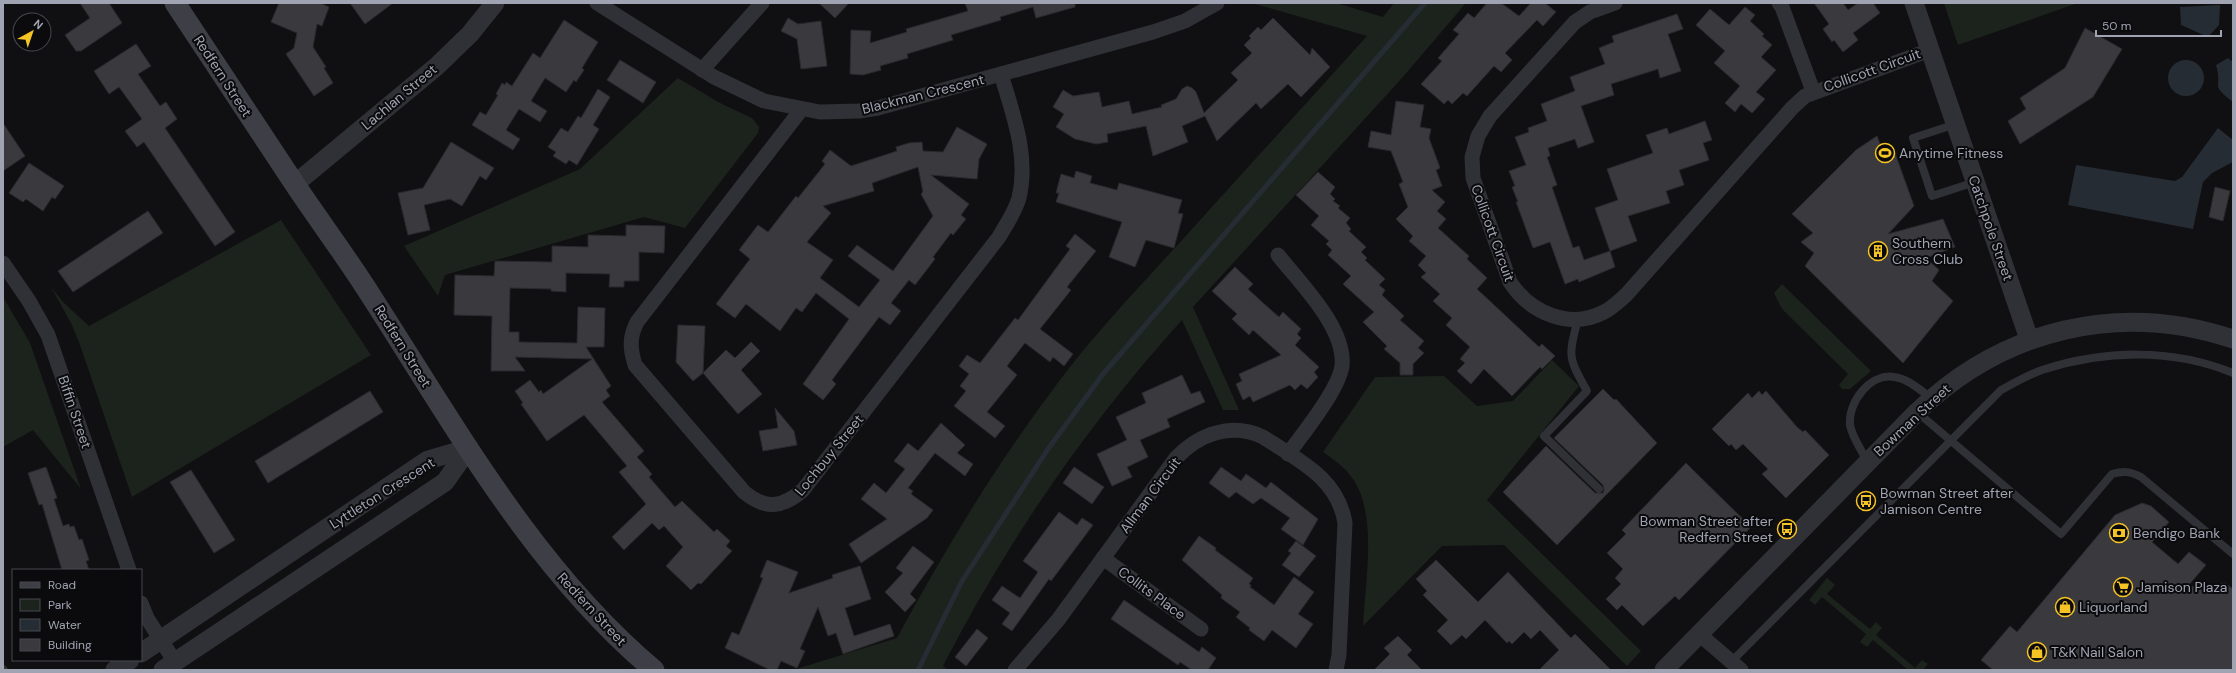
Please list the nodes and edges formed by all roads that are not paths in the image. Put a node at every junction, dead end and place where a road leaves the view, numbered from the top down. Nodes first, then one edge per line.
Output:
1 (175, 3) edge
2 (495, 3) edge
3 (597, 3) edge
4 (762, 3) edge
5 (1217, 3) edge
6 (1779, 3) edge
7 (1914, 3) edge
8 (1608, 4) edge
9 (1930, 50) junction
10 (702, 70) junction
11 (1002, 74) junction
12 (1813, 92) junction
13 (801, 110) junction
14 (1956, 124) junction
15 (1975, 182) junction
16 (295, 184) junction
17 (1278, 255) dead end
18 (3, 263) edge
19 (1578, 319) junction
20 (2029, 339) junction
21 (2233, 339) edge
22 (2233, 373) edge
23 (1931, 398) junction
24 (1917, 412) junction
25 (1951, 440) junction
26 (469, 448) junction
27 (1288, 454) junction
28 (1868, 462) junction
29 (1599, 489) dead end
30 (2233, 554) edge
31 (1104, 558) junction
32 (129, 569) edge
33 (142, 606) edge
34 (1201, 629) dead end
35 (1699, 634) junction
36 (160, 640) junction
37 (142, 651) edge
38 (128, 661) edge
39 (169, 666) edge
40 (1736, 666) edge
41 (115, 670) edge
42 (654, 670) edge
43 (1015, 670) edge
44 (1336, 670) edge
45 (1664, 670) edge

1 - 16 main road, Redfern Street
2 - 16 street, Lachlan Street
3 - 10 street, Blackman Crescent
4 - 10 street
5 - 11 street, Blackman Crescent
6 - 12 street, Collicott Circuit
7 - 9 street, Catchpole Street
8 - 19 street, Collicott Circuit
9 - 12 street, Collicott Circuit
9 - 14 street, Catchpole Street
10 - 13 street, Blackman Crescent
11 - 13 street, Blackman Crescent
11 - 13 street, Lochbuy Street
12 - 19 street, Collicott Circuit
14 - 15 street, Catchpole Street
14 - 15 lane
15 - 20 street, Catchpole Street
16 - 26 main road, Redfern Street
17 - 27 street
18 - 32 street, Biffin Street
19 - 29 lane
20 - 21 street, Bowman Street
20 - 23 street, Bowman Street
22 - 25 lane
23 - 24 street, Bowman Street
23 - 28 lane
24 - 25 lane
24 - 28 street, Bowman Street
25 - 30 lane
25 - 40 lane
26 - 36 street, Lyttleton Crescent
26 - 39 street, Lyttleton Crescent
26 - 42 main road, Redfern Street
27 - 31 street, Allman Circuit
27 - 44 street, Allman Circuit
28 - 35 street, Bowman Street
31 - 34 street, Collits Place
31 - 43 street, Allman Circuit
33 - 36 street
35 - 40 street
35 - 45 street, Bowman Street
36 - 37 street, Lyttleton Crescent
36 - 39 street
38 - 41 street

